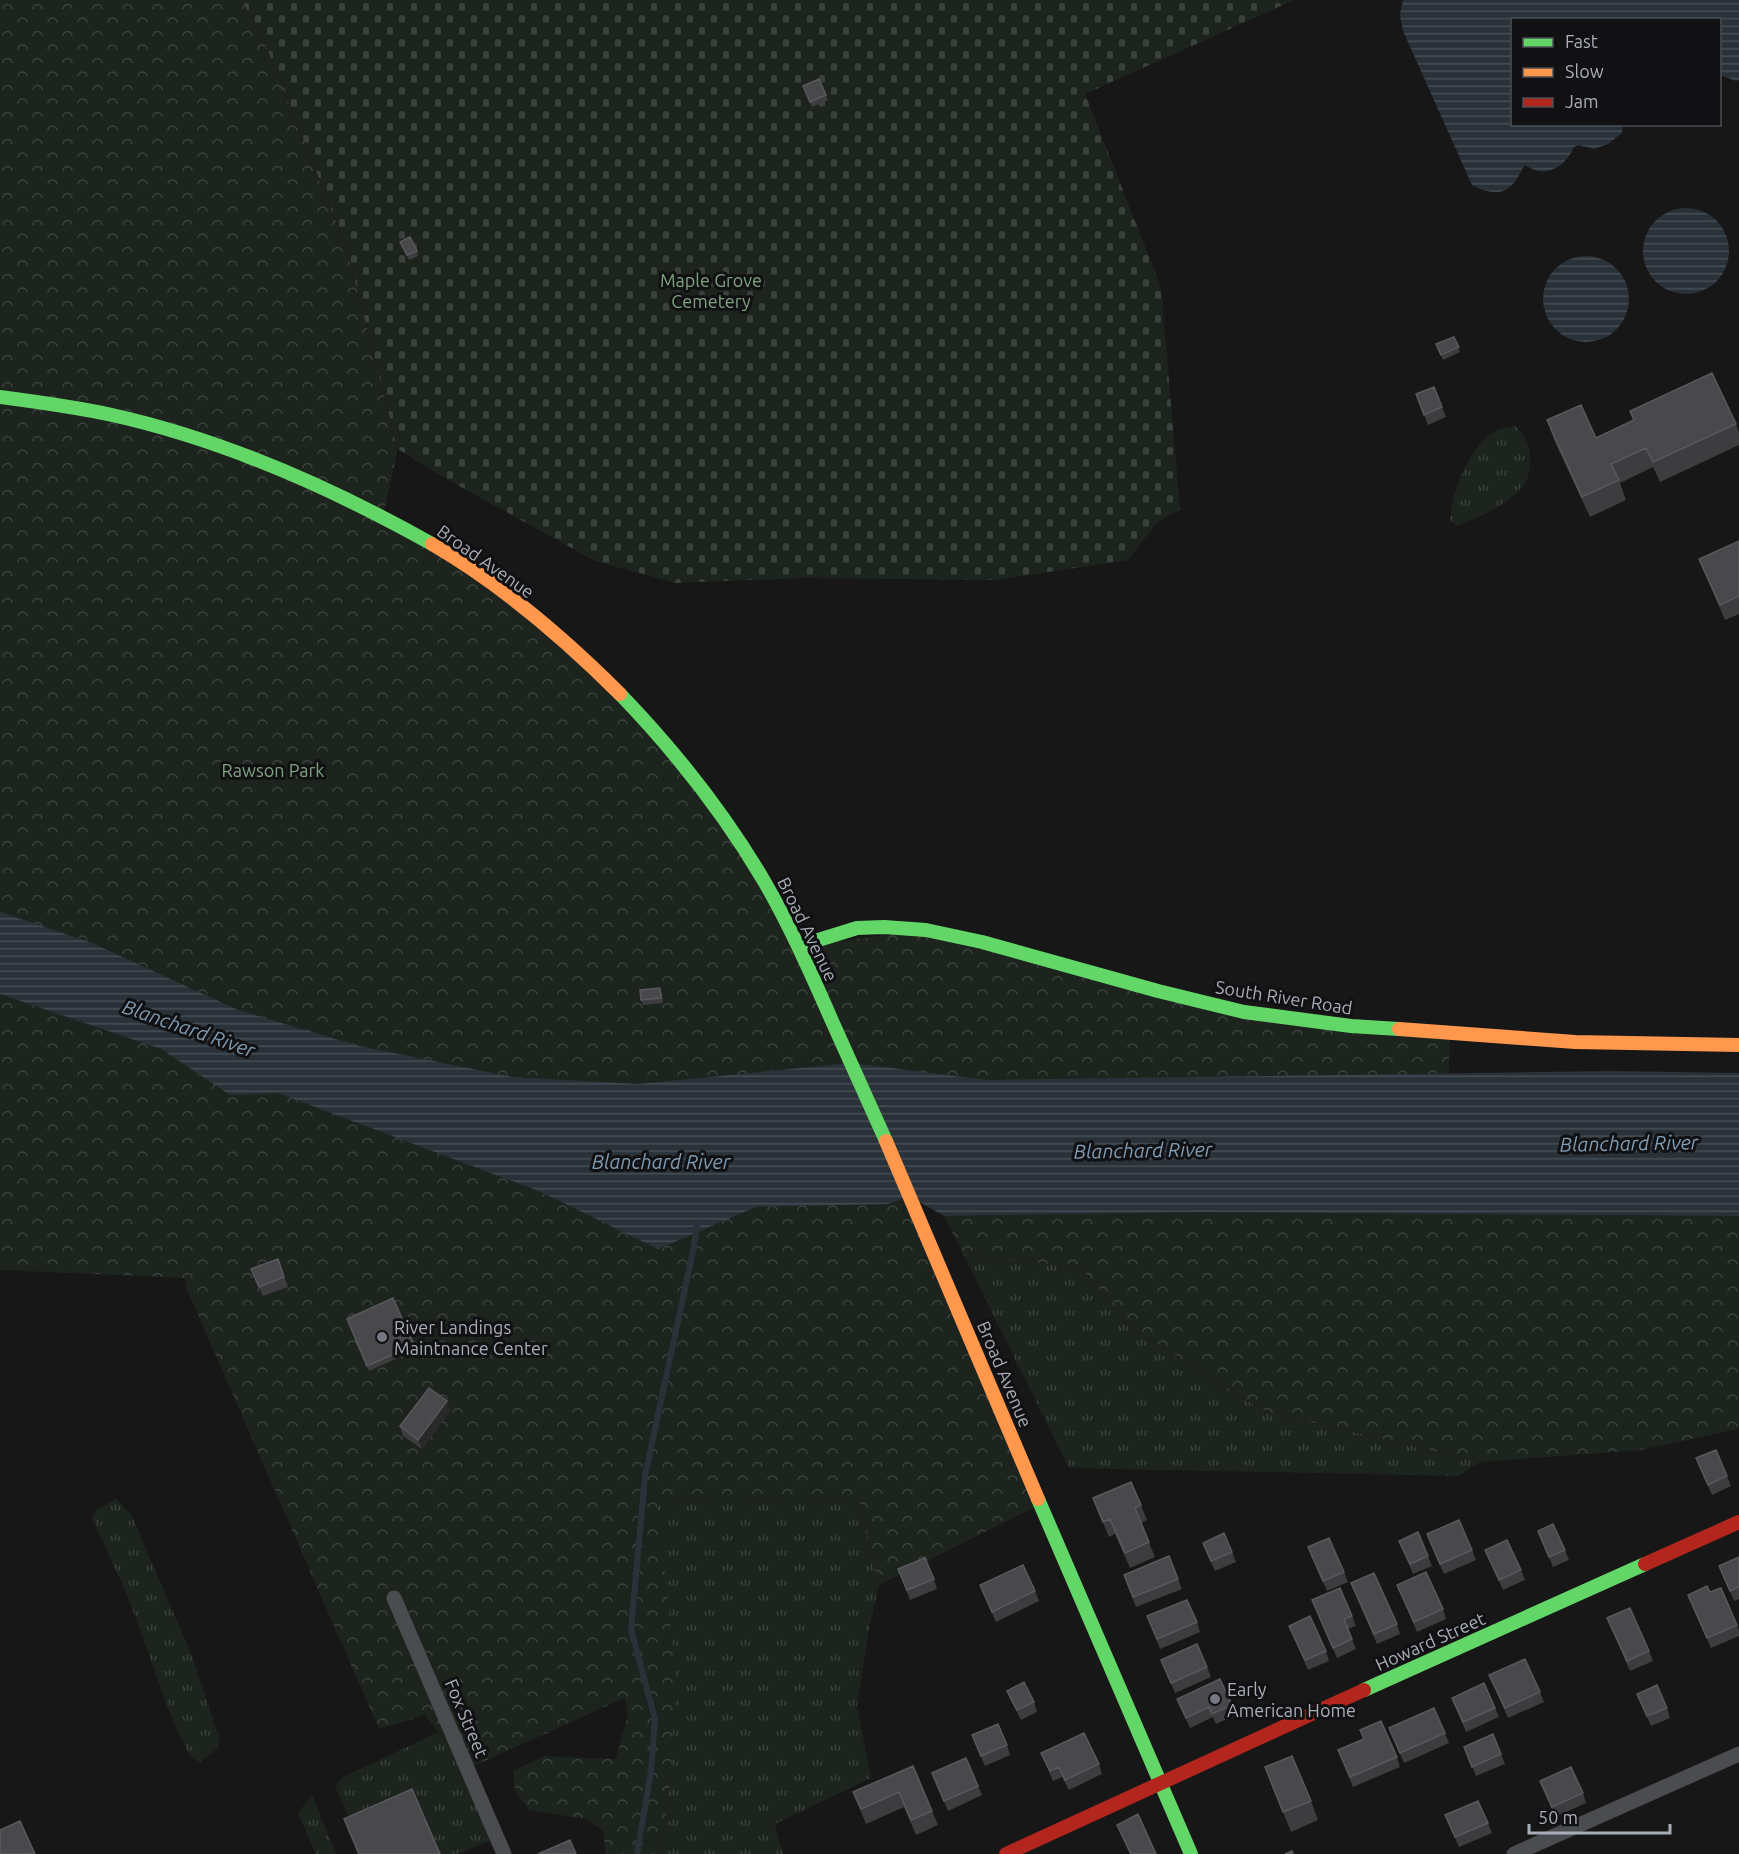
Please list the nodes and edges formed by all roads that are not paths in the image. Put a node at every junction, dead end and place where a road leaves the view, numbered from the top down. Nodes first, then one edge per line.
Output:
1 (0, 397) edge
2 (800, 946) junction
3 (1739, 1045) edge
4 (1739, 1522) edge
5 (394, 1598) dead end
6 (1739, 1754) edge
7 (1160, 1784) junction
8 (504, 1854) edge
9 (1006, 1854) edge
10 (1191, 1854) edge
11 (1514, 1854) edge

1 - 2 main road, Broad Avenue
2 - 3 main road, South River Road
2 - 7 main road, Broad Avenue
4 - 7 main road, Howard Street
5 - 8 street, Fox Street
6 - 11 street
7 - 9 main road, Howard Street
7 - 10 main road, Broad Avenue

